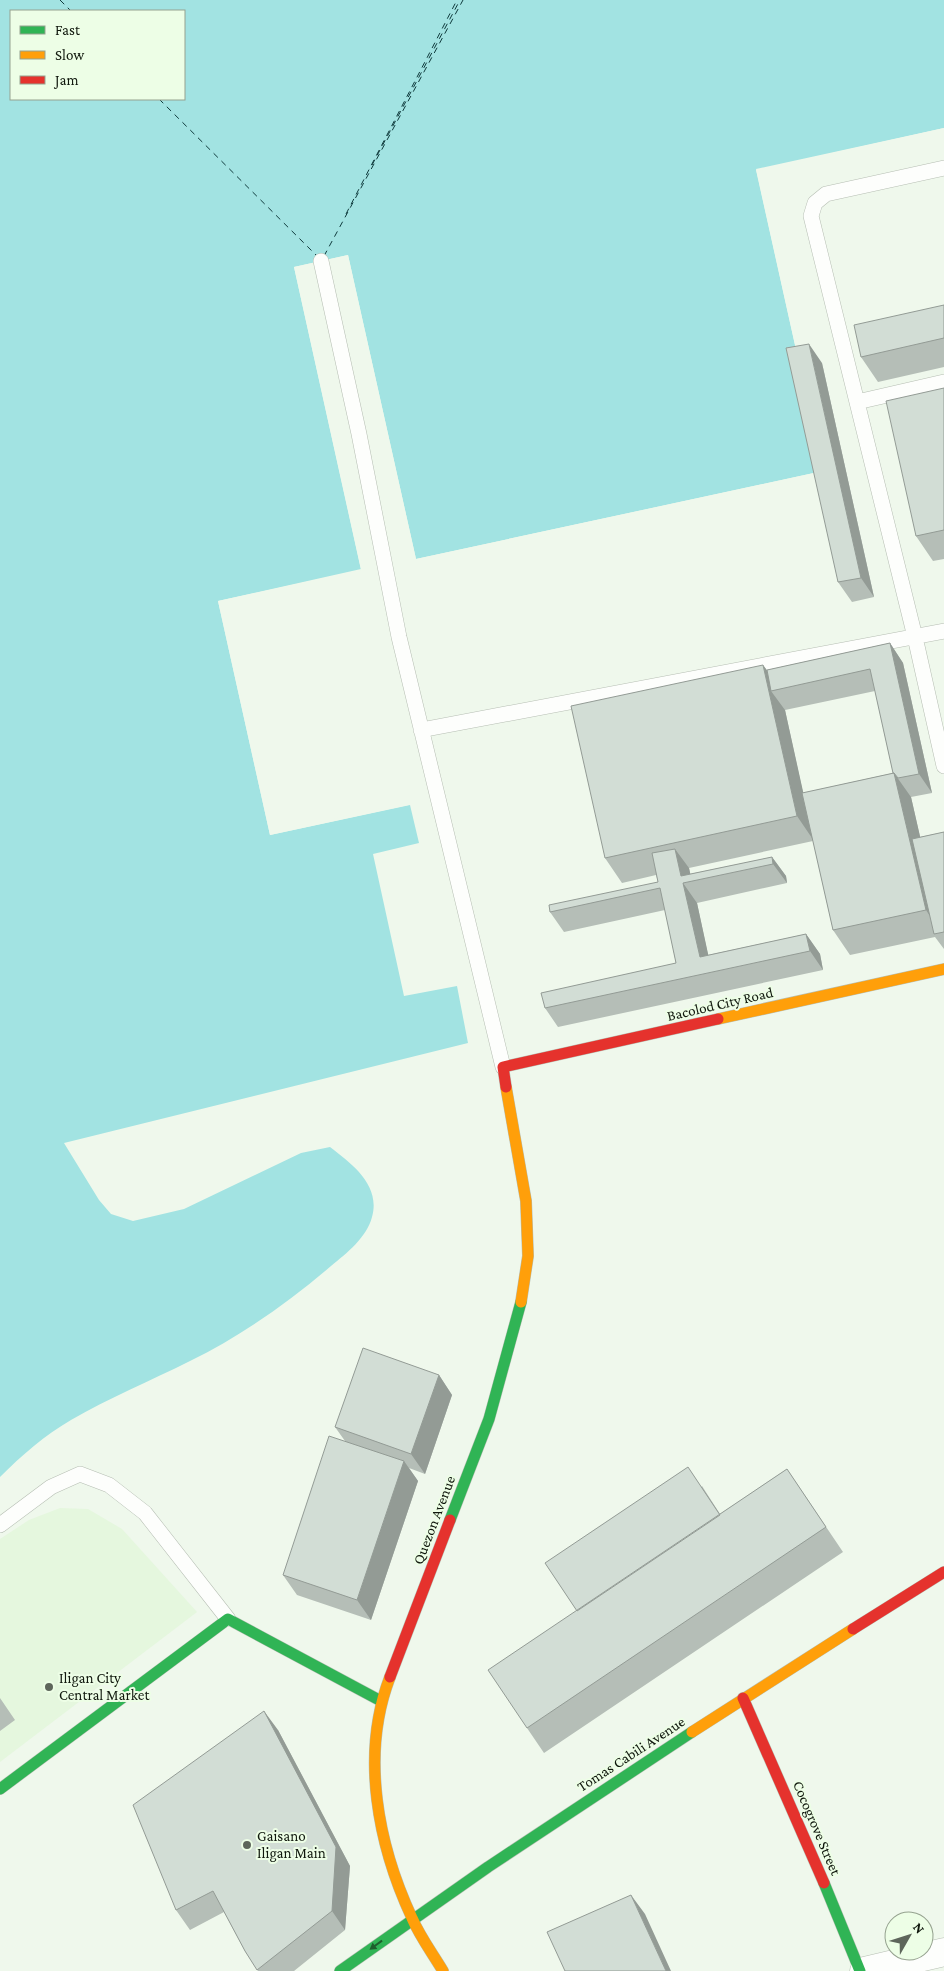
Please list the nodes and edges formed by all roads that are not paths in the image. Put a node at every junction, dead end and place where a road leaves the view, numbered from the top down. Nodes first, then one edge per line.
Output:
1 (944, 168) edge
2 (321, 261) dead end
3 (944, 382) edge
4 (857, 402) junction
5 (944, 631) edge
6 (915, 637) junction
7 (421, 730) junction
8 (944, 766) edge
9 (944, 969) edge
10 (503, 1067) junction
11 (0, 1525) edge
12 (944, 1572) edge
13 (228, 1618) junction
14 (743, 1698) junction
15 (381, 1701) junction
16 (0, 1789) edge
17 (412, 1919) junction
18 (944, 1952) edge
19 (340, 1971) edge
20 (443, 1971) edge
21 (860, 1971) edge
22 (864, 1971) edge

1 - 4 lane
2 - 7 lane
3 - 4 lane
4 - 6 lane
5 - 6 lane
6 - 7 lane
6 - 8 lane
7 - 10 lane
9 - 10 street, Bacolod City Road
10 - 15 street, Quezon Avenue
11 - 13 lane
12 - 14 street, Tomas Cabili Avenue
13 - 15 street
13 - 16 street
14 - 17 street, Tomas Cabili Avenue
14 - 21 street, Cocogrove Street
15 - 17 street, Quezon Avenue
17 -> 19 street, Tomas Cabili Avenue
17 - 20 street, Quezon Avenue
18 - 22 street

